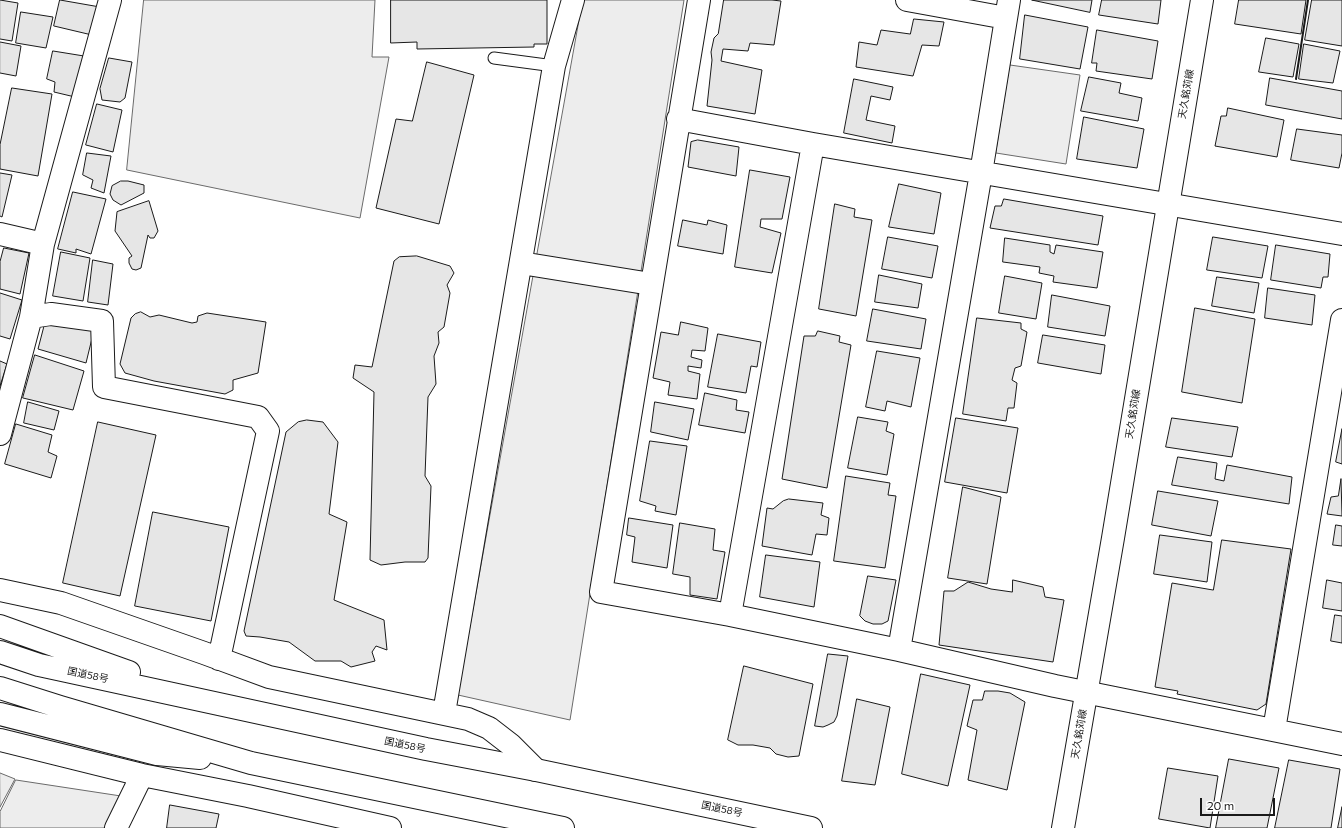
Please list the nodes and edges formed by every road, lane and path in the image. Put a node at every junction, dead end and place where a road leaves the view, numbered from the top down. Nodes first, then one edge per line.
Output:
1 (110, 0) edge
2 (573, 0) edge
3 (699, 0) edge
4 (907, 0) edge
5 (1202, 0) edge
6 (1007, 9) edge
7 (494, 58) dead end
8 (554, 66) junction
9 (678, 119) junction
10 (813, 144) junction
11 (981, 174) junction
12 (1168, 205) junction
13 (0, 234) edge
14 (1342, 234) edge
15 (43, 244) junction
16 (521, 263) junction
17 (651, 284) junction
18 (31, 317) junction
19 (1342, 320) edge
20 (0, 434) edge
21 (0, 590) edge
22 (730, 615) junction
23 (0, 626) edge
24 (899, 650) junction
25 (0, 652) edge
26 (219, 659) junction
27 (0, 688) edge
28 (1087, 692) junction
29 (236, 708) junction
30 (444, 713) junction
31 (0, 714) edge
32 (1274, 730) junction
33 (0, 740) edge
34 (1342, 744) edge
35 (251, 762) junction
36 (536, 770) junction
37 (142, 775) junction
38 (527, 825) edge
39 (116, 828) edge
40 (390, 828) edge
41 (563, 828) edge
42 (811, 828) edge
43 (1063, 828) edge

1 - 15 main road
2 - 8 main road
3 - 9 main road
4 - 6 main road
5 - 12 main road, 天久銘苅線
6 - 11 main road
7 - 8 lane
8 - 16 main road
9 - 10 main road
9 - 17 main road
10 - 11 main road
10 - 22 main road
11 - 12 main road
11 - 24 main road
12 - 14 main road
12 - 28 main road, 天久銘苅線
13 - 15 main road
15 - 18 main road
16 - 17 main road
16 - 30 main road
17 - 22 main road
18 - 20 main road
18 - 26 main road
19 - 32 main road
21 - 26 main road
22 - 24 main road
23 - 29 main road
24 - 28 main road
25 - 29 main road, 国道58号
26 - 30 main road
27 - 35 main road
28 - 32 main road
28 - 43 main road, 天久銘苅線
29 - 36 main road, 国道58号
30 - 36 main road
31 - 35 main road
32 - 34 main road
33 - 37 main road
35 - 38 main road
36 - 42 main road, 国道58号
37 - 39 main road
37 - 40 main road
38 - 41 main road

